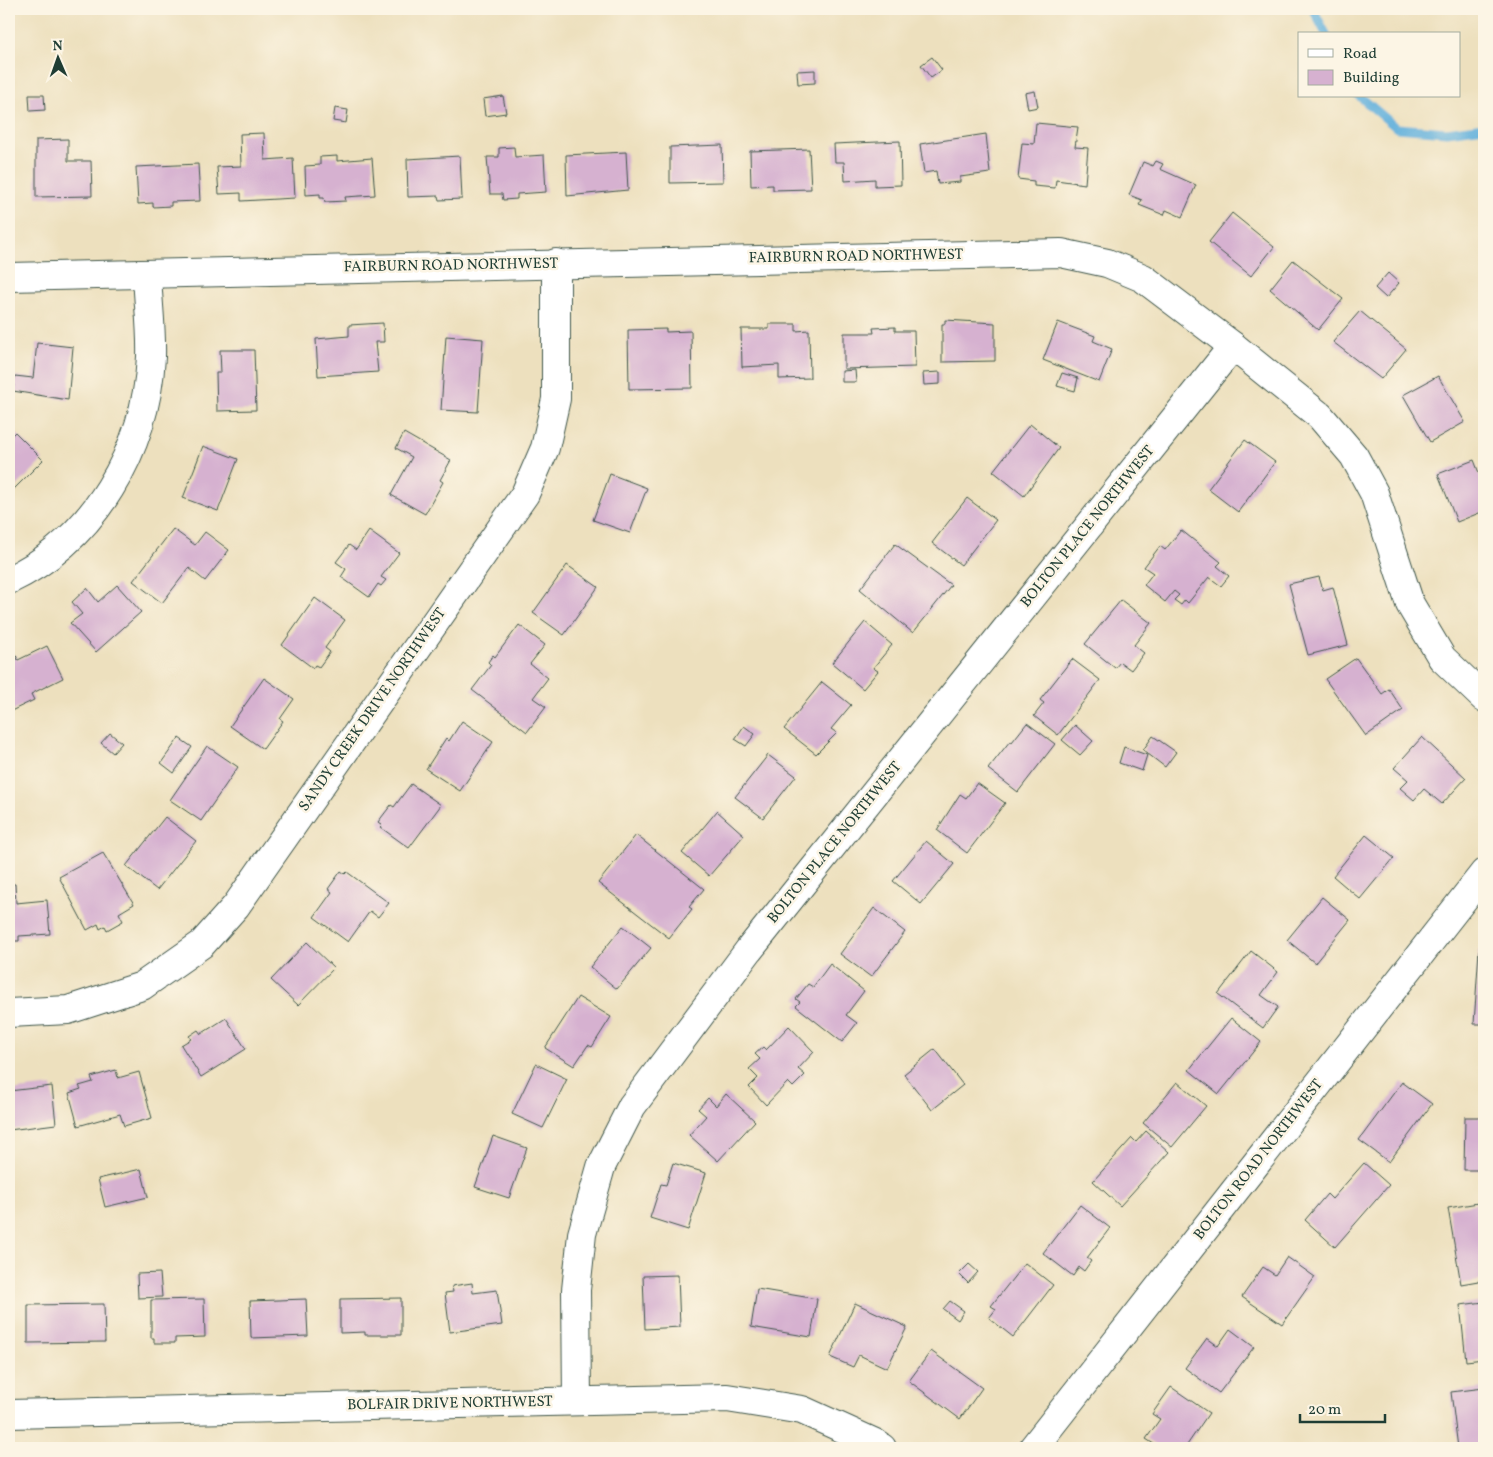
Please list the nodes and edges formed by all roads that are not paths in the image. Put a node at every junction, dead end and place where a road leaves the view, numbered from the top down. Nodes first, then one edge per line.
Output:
1 (556, 263) junction
2 (147, 274) junction
3 (9, 277) edge
4 (1233, 346) junction
5 (9, 580) edge
6 (1484, 698) edge
7 (1484, 872) edge
8 (9, 1013) edge
9 (578, 1401) junction
10 (9, 1414) edge
11 (882, 1448) edge
12 (1034, 1448) edge

1 - 2 street, FAIRBURN ROAD NORTHWEST
1 - 4 street, FAIRBURN ROAD NORTHWEST
1 - 8 street, SANDY CREEK DRIVE NORTHWEST
2 - 3 street, FAIRBURN ROAD NORTHWEST
2 - 5 street
4 - 6 street, FAIRBURN ROAD NORTHWEST
4 - 9 street, BOLTON PLACE NORTHWEST
7 - 12 street, BOLTON ROAD NORTHWEST
9 - 10 street, BOLFAIR DRIVE NORTHWEST
9 - 11 street, BOLFAIR DRIVE NORTHWEST

